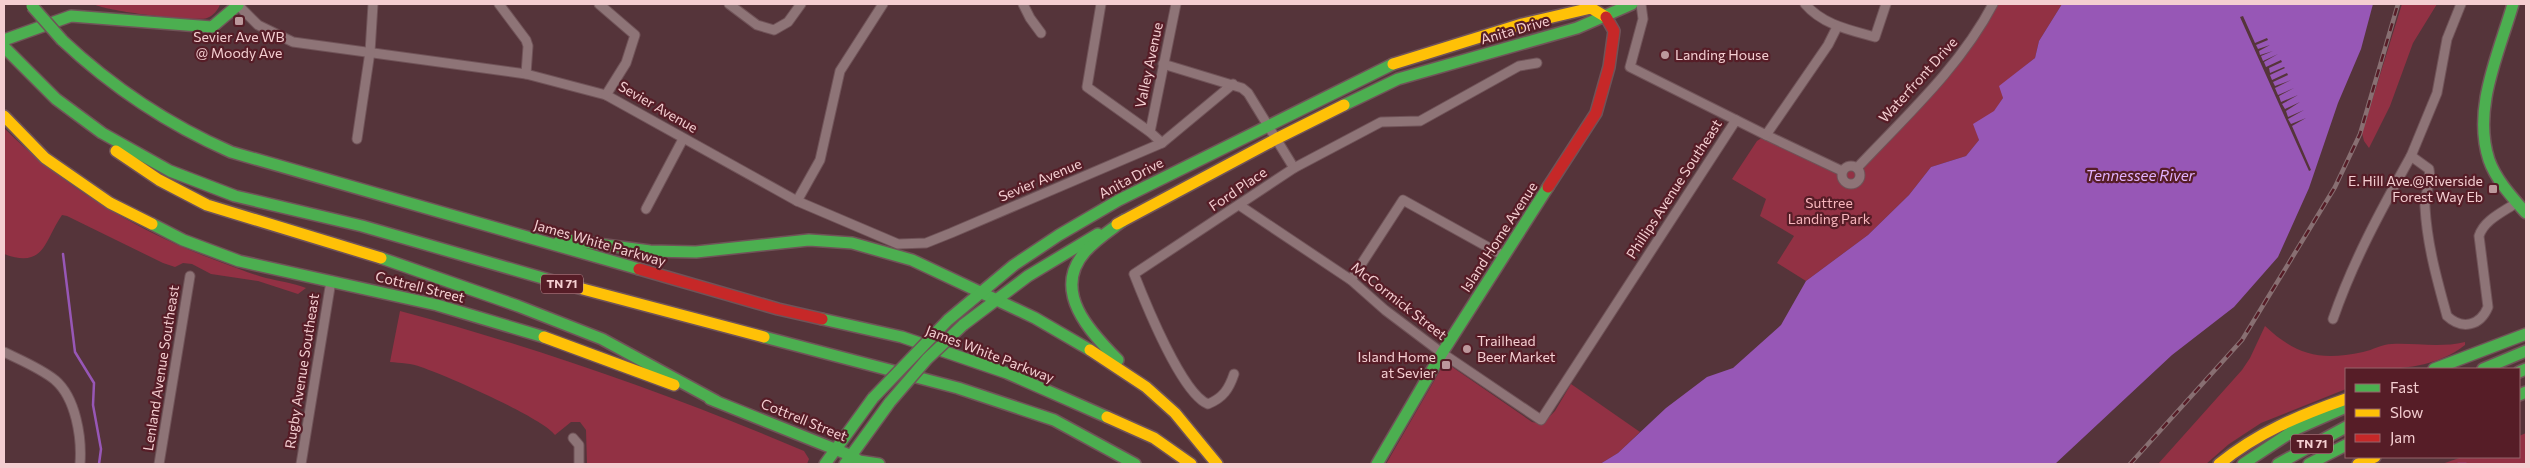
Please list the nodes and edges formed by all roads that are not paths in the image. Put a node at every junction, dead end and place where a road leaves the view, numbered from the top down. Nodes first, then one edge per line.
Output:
1 (238, 4) edge
2 (373, 4) edge
3 (499, 4) edge
4 (599, 4) edge
5 (729, 4) edge
6 (801, 4) edge
7 (883, 4) edge
8 (1023, 4) edge
9 (1101, 4) edge
10 (1176, 4) edge
11 (1632, 4) edge
12 (1641, 4) edge
13 (1805, 4) edge
14 (1886, 4) edge
15 (1992, 4) edge
16 (2460, 4) edge
17 (2513, 4) edge
18 (31, 5) edge
19 (1606, 17) junction
20 (1837, 27) junction
21 (1041, 33) dead end
22 (4, 40) edge
23 (4, 47) edge
24 (370, 52) junction
25 (1537, 63) dead end
26 (1163, 64) junction
27 (526, 74) junction
28 (1233, 84) junction
29 (606, 95) junction
30 (56, 100) junction
31 (4, 116) edge
32 (1736, 120) junction
33 (1268, 126) junction
34 (1150, 132) junction
35 (1766, 135) junction
36 (357, 139) dead end
37 (683, 139) junction
38 (1276, 139) junction
39 (1162, 144) junction
40 (2411, 156) junction
41 (1294, 168) junction
42 (1856, 168) junction
43 (1842, 171) junction
44 (797, 201) junction
45 (2516, 203) junction
46 (1239, 205) junction
47 (646, 209) dead end
48 (2526, 213) edge
49 (1124, 220) junction
50 (510, 233) junction
51 (1504, 256) junction
52 (190, 276) dead end
53 (1351, 280) junction
54 (331, 281) junction
55 (979, 292) junction
56 (994, 300) junction
57 (2333, 319) dead end
58 (2526, 334) edge
59 (2526, 351) edge
60 (4, 352) edge
61 (1442, 352) junction
62 (2437, 368) edge
63 (2486, 368) edge
64 (1234, 374) dead end
65 (1146, 387) junction
66 (2345, 399) edge
67 (716, 400) junction
68 (2345, 407) edge
69 (1541, 420) joint
70 (2345, 427) edge
71 (573, 438) dead end
72 (2342, 447) edge
73 (836, 450) junction
74 (2373, 458) edge
75 (848, 460) edge
76 (80, 464) edge
77 (159, 464) edge
78 (301, 464) edge
79 (579, 464) edge
80 (825, 464) edge
81 (880, 464) edge
82 (1135, 464) edge
83 (1191, 464) edge
84 (1217, 464) edge
85 (1377, 464) edge
86 (2219, 464) edge
87 (2243, 464) edge
88 (2278, 464) edge
89 (2309, 464) edge
90 (2318, 464) edge
91 (2358, 464) edge

1 - 22 main road, Sevier Avenue
1 - 24 street, Sevier Avenue
2 - 24 street
3 - 27 street
4 - 29 street
5 - 6 street
7 - 44 street
8 - 21 street
9 - 34 street
10 - 26 street, Valley Avenue
11 - 19 main road
12 - 32 street
13 - 20 street
14 - 20 street
15 - 42 street, Waterfront Drive
16 - 40 street
17 - 45 main road
18 - 50 main road, James White Parkway / TN 71, bridge
19 - 33 main road, Anita Drive
19 - 38 main road, Anita Drive
19 - 51 main road, Island Home Avenue
20 - 35 street
23 - 30 main road, TN 71
24 - 27 street, Sevier Avenue
24 - 36 street
25 - 41 street, Ford Place
26 - 28 street
26 - 34 street, Valley Avenue
27 - 29 street, Sevier Avenue
28 - 33 street
28 - 39 street, Sevier Avenue
29 - 37 street, Sevier Avenue
30 - 67 main road
30 - 82 main road, TN 71
31 - 54 main road, Cottrell Street
32 - 35 street, Phillips Avenue Southeast
32 - 69 street, Phillips Avenue Southeast
33 - 38 street
33 - 55 main road, Anita Drive
34 - 39 street
35 - 43 street, Waterfront Drive
37 - 44 street, Sevier Avenue
37 - 47 street
38 - 41 street
38 - 49 main road, Anita Drive
39 - 44 street, Sevier Avenue
40 - 45 street
40 - 57 street
41 - 46 street, Ford Place
42 - 43 street
42 - 43 street, Waterfront Drive
45 - 48 main road
46 - 53 street, McCormick Street
46 - 64 street, Ford Place
49 - 56 main road, Anita Drive
49 - 65 main road
50 - 55 main road
50 - 83 main road, James White Parkway / TN 71
51 - 53 street
51 - 61 main road, Island Home Avenue
52 - 77 street, Lenland Avenue Southeast
53 - 61 street, McCormick Street
54 - 67 main road, Cottrell Street
54 - 78 street, Rugby Avenue Southeast
55 - 56 main road
55 - 73 main road, Anita Drive, bridge
56 - 65 main road
56 - 75 main road, Anita Drive, bridge
58 - 62 main road
59 - 63 main road
60 - 76 street
61 - 69 street, McCormick Street
61 - 85 main road, Island Home Avenue
65 - 84 main road
66 - 86 main road
67 - 73 main road, Cottrell Street
68 - 87 main road
70 - 88 main road, TN 71
71 - 79 street
72 - 89 main road, TN 71
72 - 90 main road
73 - 75 main road, Cottrell Street
73 - 80 main road, Anita Drive
74 - 91 main road
75 - 81 main road, Cottrell Street

